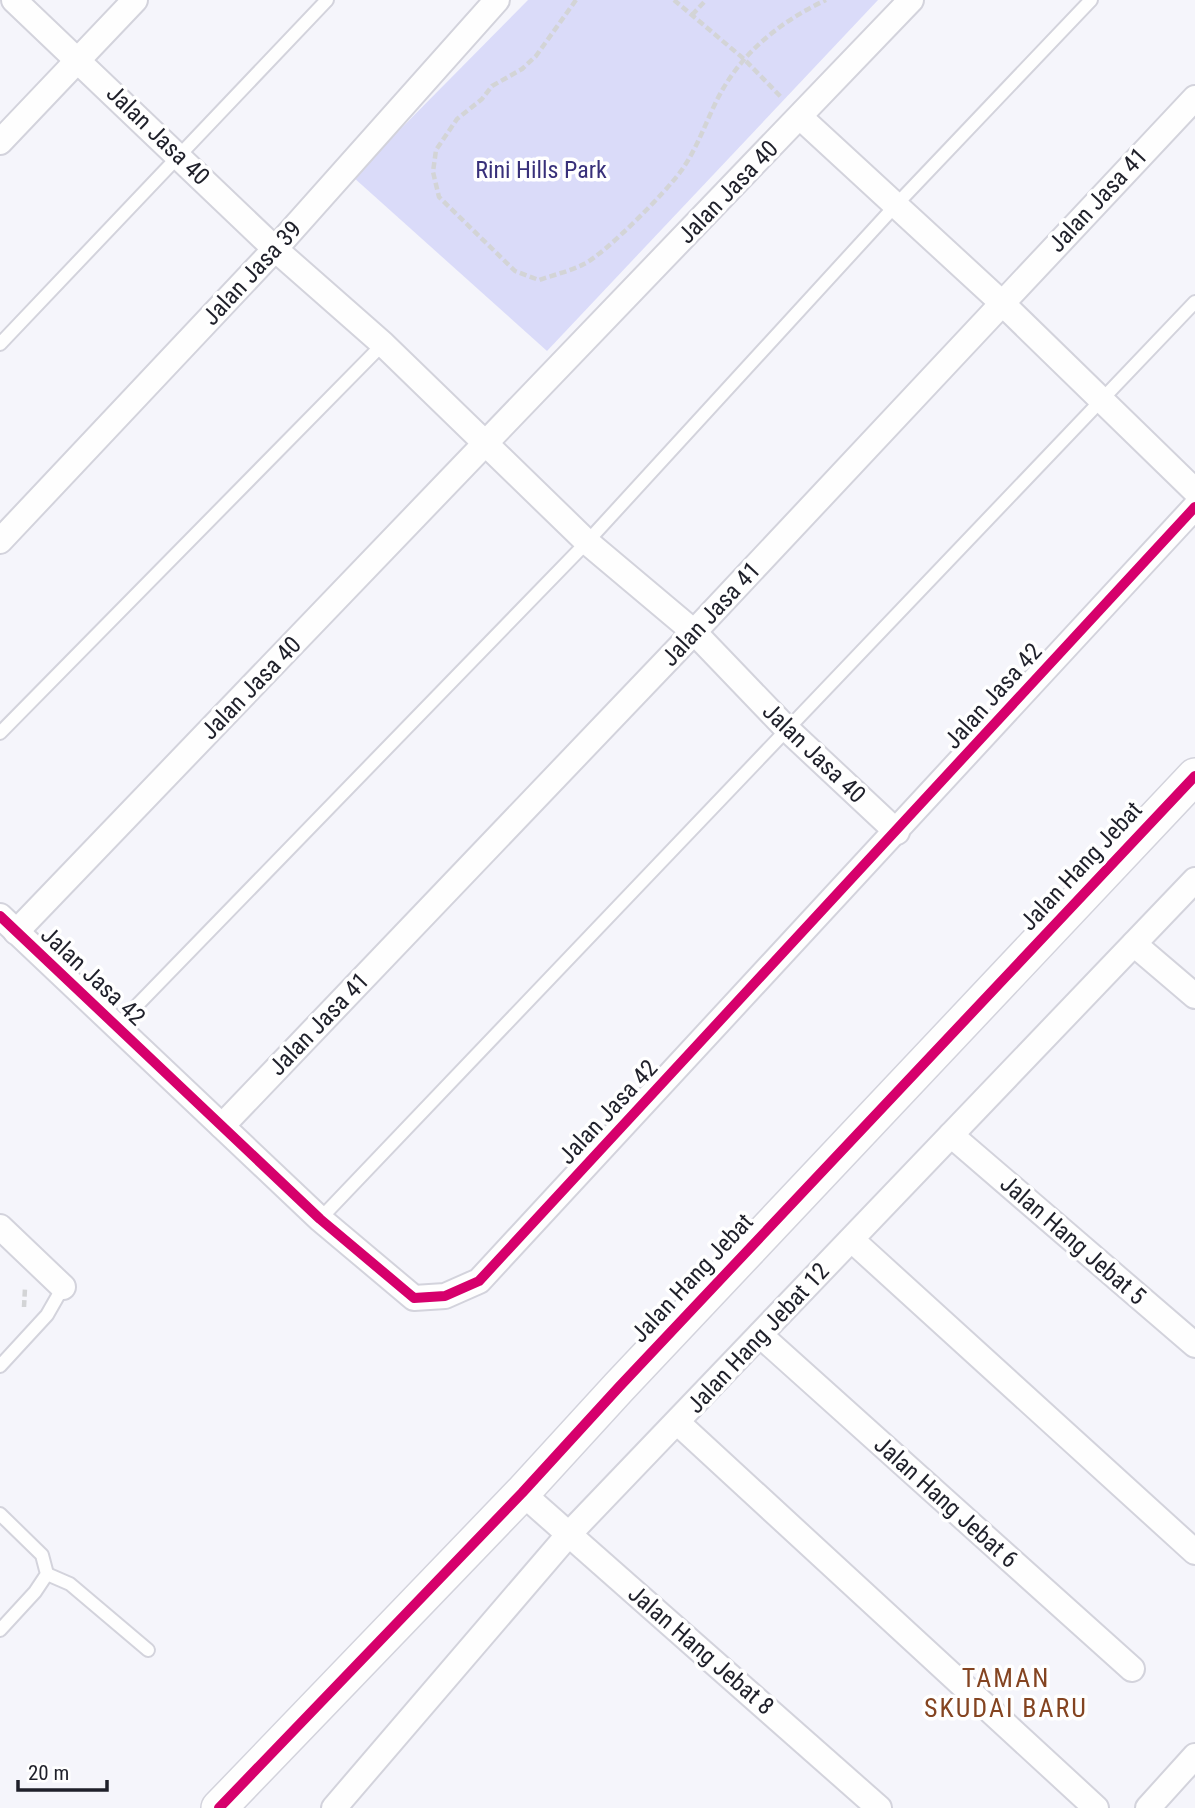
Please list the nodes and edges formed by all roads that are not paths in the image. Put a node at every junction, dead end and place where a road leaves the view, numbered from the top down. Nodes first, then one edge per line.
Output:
1 (14, 0) edge
2 (135, 0) edge
3 (327, 0) edge
4 (497, 0) edge
5 (911, 0) edge
6 (1091, 0) edge
7 (79, 60) junction
8 (1195, 98) edge
9 (800, 117) junction
10 (0, 142) edge
11 (181, 157) junction
12 (895, 206) junction
13 (275, 249) junction
14 (1195, 302) edge
15 (1002, 303) junction
16 (0, 344) edge
17 (383, 344) junction
18 (1102, 400) junction
19 (486, 444) junction
20 (1195, 491) edge
21 (1195, 507) edge
22 (0, 541) edge
23 (587, 542) junction
24 (694, 632) junction
25 (788, 730) junction
26 (0, 733) edge
27 (1195, 776) edge
28 (897, 832) junction
29 (1195, 880) edge
30 (8, 924) edge
31 (1134, 944) junction
32 (1195, 996) edge
33 (116, 1027) junction
34 (222, 1126) junction
35 (951, 1135) junction
36 (320, 1219) junction
37 (0, 1227) edge
38 (852, 1240) junction
39 (63, 1286) joint
40 (760, 1335) junction
41 (1195, 1345) edge
42 (0, 1366) edge
43 (678, 1423) junction
44 (522, 1493) junction
45 (0, 1514) edge
46 (569, 1534) junction
47 (1195, 1552) edge
48 (47, 1574) junction
49 (0, 1630) edge
50 (148, 1650) dead end
51 (1132, 1669) dead end
52 (1195, 1756) edge
53 (219, 1808) edge
54 (334, 1808) edge
55 (880, 1808) edge
56 (1096, 1808) edge
57 (1148, 1808) edge

1 - 7 street, Jalan Jasa 40
2 - 7 street
3 - 11 lane
4 - 13 street, Jalan Jasa 39
5 - 9 street, Jalan Jasa 40
6 - 12 lane
7 - 10 street
7 - 11 street, Jalan Jasa 40
8 - 15 street, Jalan Jasa 41
9 - 12 street
9 - 19 street, Jalan Jasa 40
11 - 13 street, Jalan Jasa 40
11 - 16 lane
12 - 15 street
12 - 23 lane
13 - 17 street, Jalan Jasa 40
13 - 22 street, Jalan Jasa 39
14 - 18 lane
15 - 18 street
15 - 24 street, Jalan Jasa 41
17 - 19 street, Jalan Jasa 40
17 - 26 lane
18 - 20 street
18 - 25 lane
19 - 23 street, Jalan Jasa 40
19 - 30 street, Jalan Jasa 40
21 - 28 street, Jalan Jasa 42
23 - 24 street, Jalan Jasa 40
23 - 33 lane
24 - 25 street, Jalan Jasa 40
24 - 34 street, Jalan Jasa 41
25 - 28 street, Jalan Jasa 40
25 - 36 lane
27 - 44 street, Jalan Hang Jebat
28 - 36 street, Jalan Jasa 42
29 - 31 street, Jalan Hang Jebat 12
30 - 33 street, Jalan Jasa 42
31 - 32 street
31 - 35 street, Jalan Hang Jebat 12
33 - 34 street, Jalan Jasa 42
34 - 36 street, Jalan Jasa 42
35 - 38 street, Jalan Hang Jebat 12
35 - 41 street, Jalan Hang Jebat 5
37 - 39 street
38 - 40 street, Jalan Hang Jebat 12
38 - 47 street
39 - 42 lane
40 - 43 street, Jalan Hang Jebat 12
40 - 51 street, Jalan Hang Jebat 6
43 - 46 street, Jalan Hang Jebat 12
43 - 56 street
44 - 46 street, Jalan Hang Jebat 8
44 - 53 street, Jalan Hang Jebat
45 - 48 lane
46 - 54 street, Jalan Hang Jebat 12
46 - 55 street, Jalan Hang Jebat 8
48 - 49 lane
48 - 50 lane
52 - 57 street

